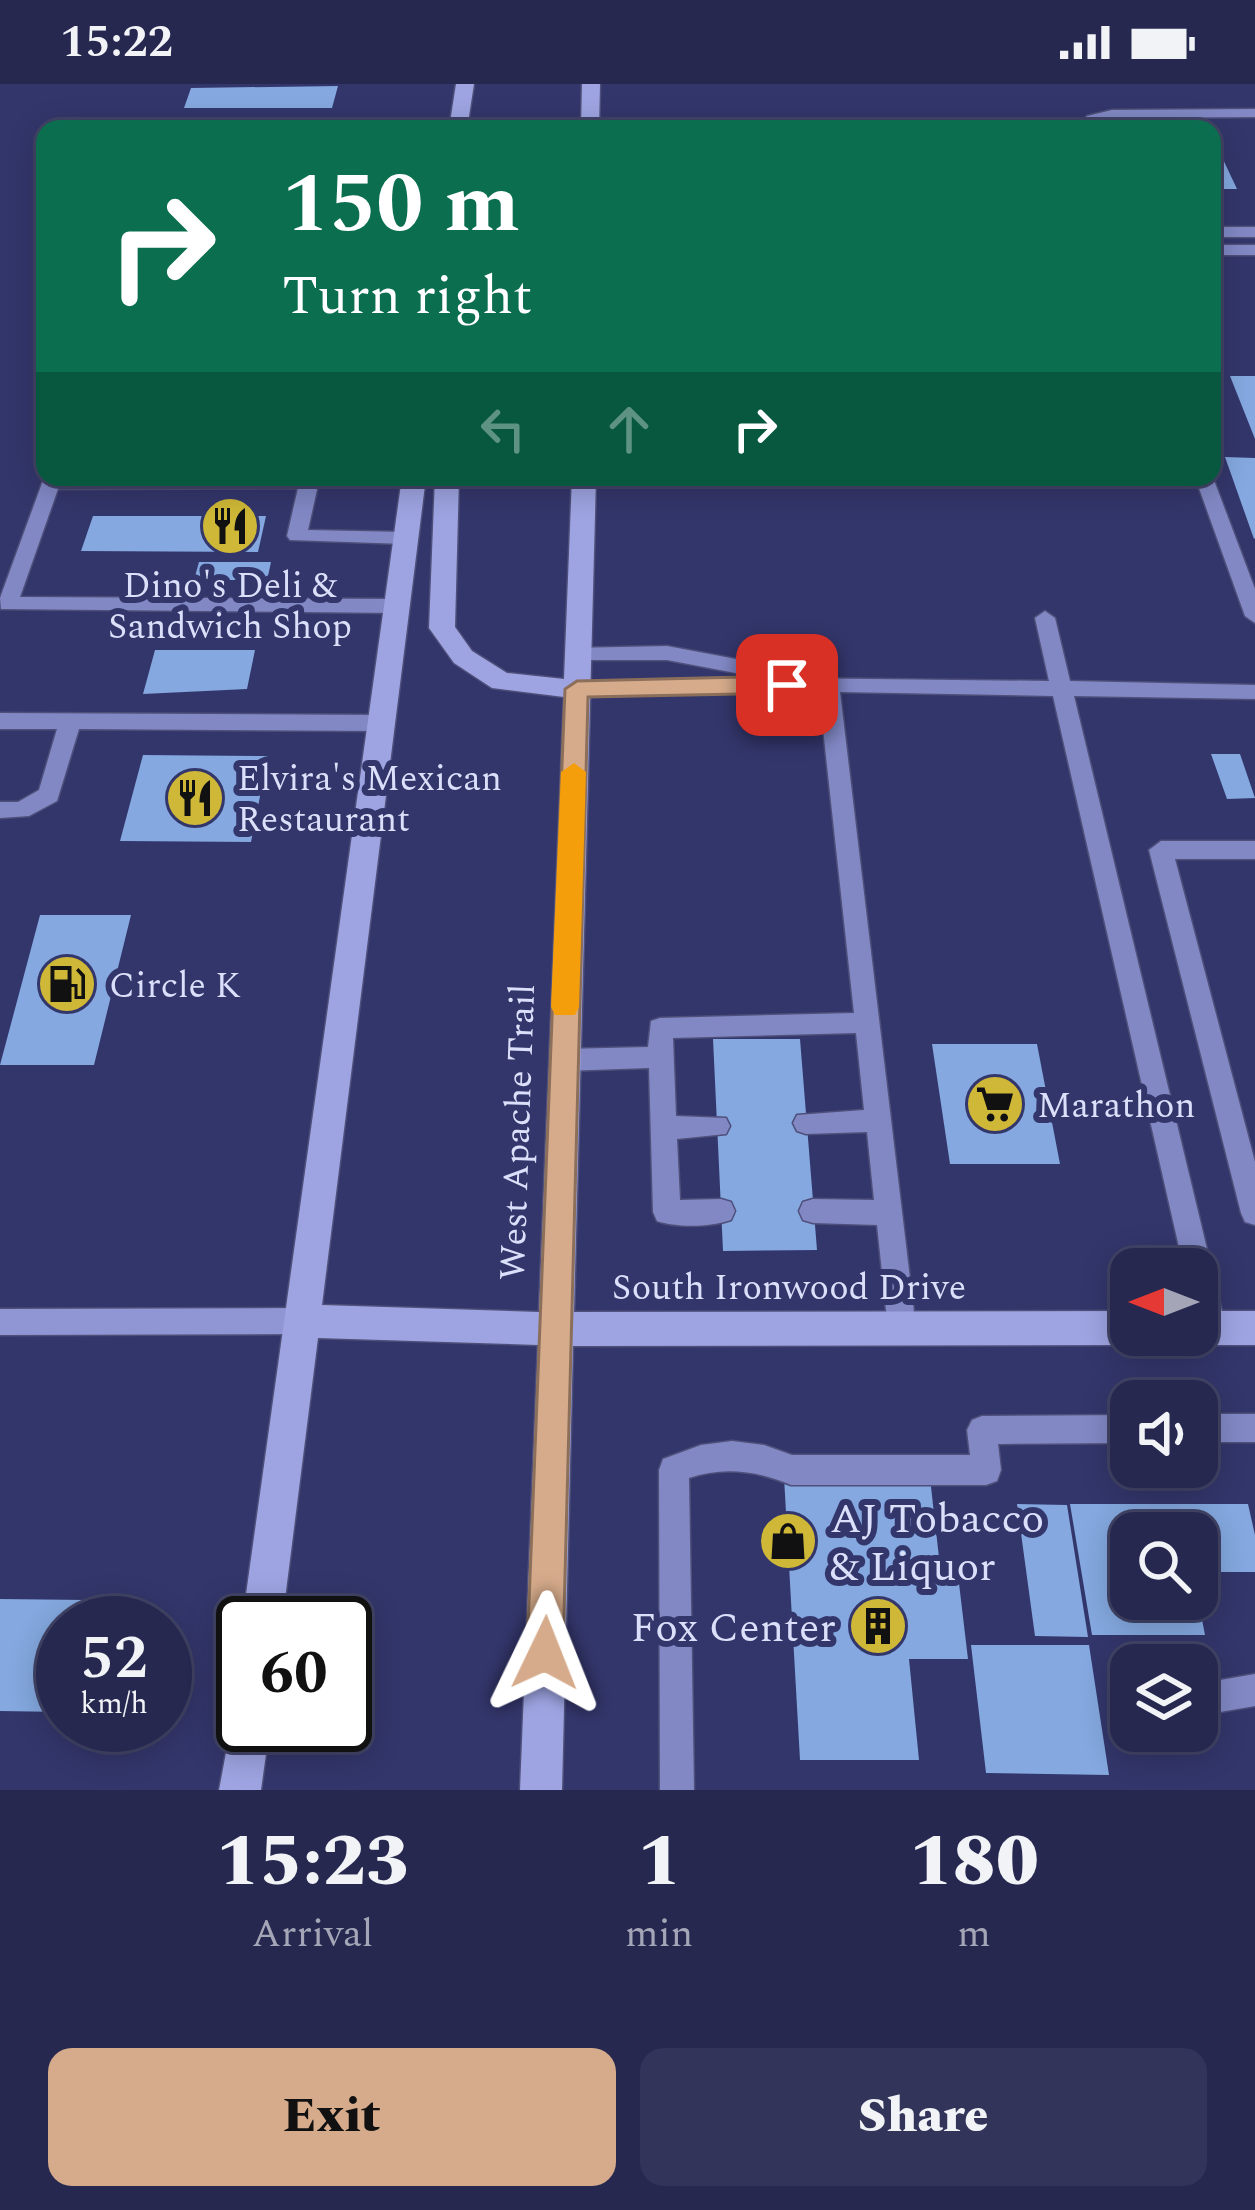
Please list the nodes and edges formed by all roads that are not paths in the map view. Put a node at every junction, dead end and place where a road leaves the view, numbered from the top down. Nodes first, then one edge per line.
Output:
1 (465, 84) edge
2 (591, 84) edge
3 (1255, 113) edge
4 (459, 120) edge
5 (590, 120) edge
6 (1091, 120) edge
7 (1221, 232) edge
8 (1255, 232) edge
9 (1221, 250) edge
10 (1255, 250) edge
11 (50, 486) edge
12 (311, 486) edge
13 (413, 486) edge
14 (447, 486) edge
15 (584, 486) edge
16 (1207, 486) edge
17 (405, 538) junction
18 (396, 606) junction
19 (1255, 616) edge
20 (1045, 618) dead end
21 (578, 652) junction
22 (829, 684) junction
23 (1062, 688) junction
24 (577, 689) junction
25 (1255, 692) edge
26 (0, 721) edge
27 (70, 721) junction
28 (381, 723) junction
29 (0, 810) edge
30 (1255, 850) edge
31 (866, 1023) junction
32 (661, 1057) junction
33 (563, 1060) junction
34 (878, 1121) junction
35 (806, 1123) dead end
36 (717, 1126) dead end
37 (664, 1128) junction
38 (721, 1211) dead end
39 (813, 1211) dead end
40 (889, 1213) junction
41 (1255, 1213) edge
42 (1187, 1248) edge
43 (303, 1321) junction
44 (0, 1322) edge
45 (1110, 1328) edge
46 (1218, 1328) edge
47 (1255, 1328) edge
48 (554, 1329) junction
49 (902, 1329) junction
50 (1255, 1428) edge
51 (1110, 1429) edge
52 (1218, 1429) edge
53 (266, 1596) edge
54 (1255, 1690) edge
55 (1218, 1696) edge
56 (245, 1752) edge
57 (240, 1790) edge
58 (541, 1790) edge
59 (677, 1790) edge

1 - 4 main road
2 - 5 main road
3 - 6 street
7 - 8 street
9 - 10 street
11 - 18 street
12 - 17 street
13 - 17 main road
14 - 24 main road
15 - 21 main road, West Apache Trail
16 - 19 street
17 - 18 main road
18 - 28 main road
20 - 23 street
21 - 22 street
21 - 24 main road, West Apache Trail
22 - 23 street
22 - 24 street
22 - 31 street
23 - 25 street
23 - 42 street
24 - 33 main road, West Apache Trail
26 - 27 street
27 - 28 street
27 - 29 street
28 - 43 main road
30 - 41 street
31 - 32 street
31 - 34 street
32 - 33 street
32 - 37 street
33 - 48 main road, West Apache Trail
34 - 35 street
34 - 40 street
36 - 37 street
37 - 38 street
39 - 40 street
40 - 49 street
43 - 44 main road
43 - 48 main road, South Ironwood Drive
43 - 53 main road
45 - 49 main road, South Ironwood Drive
46 - 47 main road
48 - 49 main road, South Ironwood Drive
48 - 58 main road, West Apache Trail
50 - 52 street
51 - 59 street
54 - 55 street
56 - 57 main road

